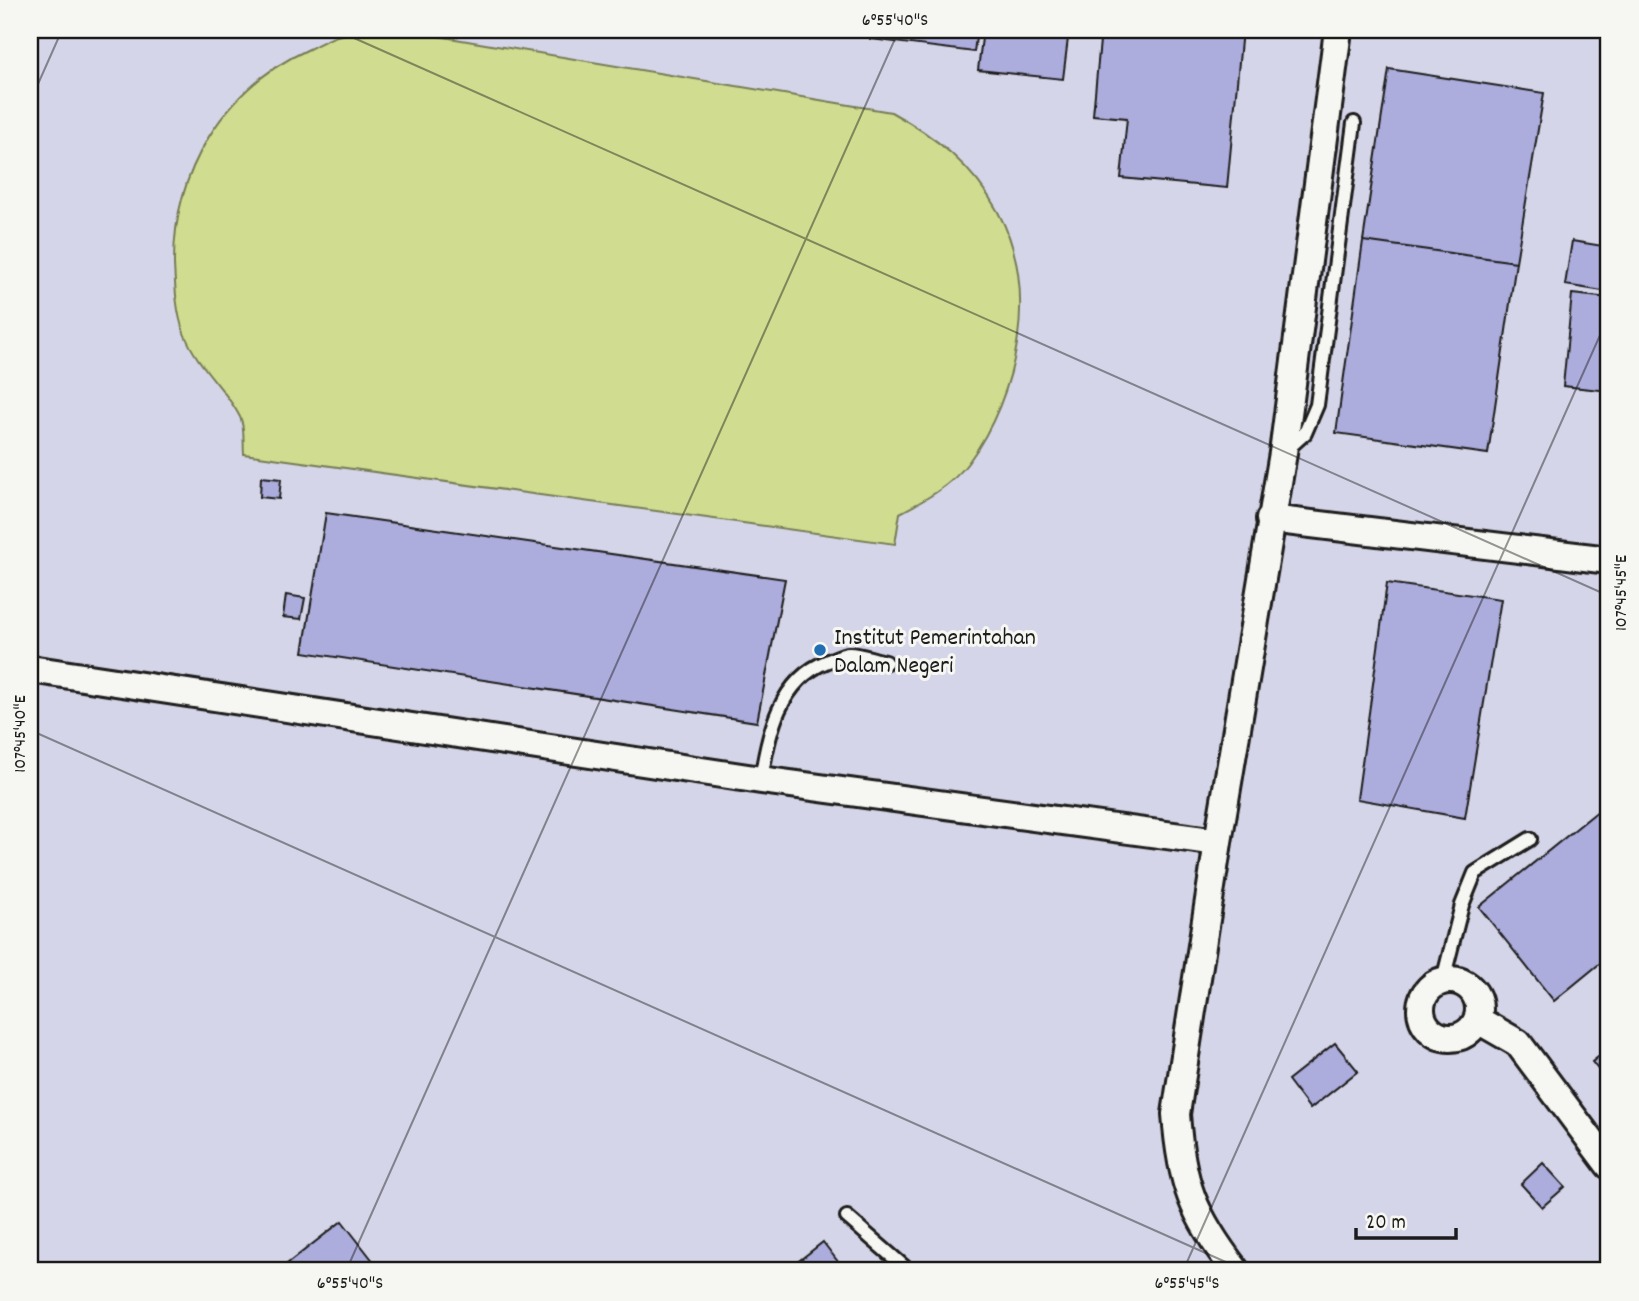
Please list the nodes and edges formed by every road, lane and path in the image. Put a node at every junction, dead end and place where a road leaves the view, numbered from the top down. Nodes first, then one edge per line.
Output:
1 (1338, 30) edge
2 (1354, 123) dead end
3 (1283, 453) junction
4 (1270, 519) junction
5 (1609, 560) edge
6 (886, 663) dead end
7 (30, 669) edge
8 (761, 780) junction
9 (1530, 839) dead end
10 (1219, 842) junction
11 (1443, 980) junction
12 (1478, 1020) junction
13 (1609, 1166) edge
14 (848, 1217) dead end
15 (909, 1271) edge
16 (1236, 1271) edge

1 - 3 street
2 - 3 lane
3 - 4 street
4 - 5 street
4 - 10 street
6 - 8 lane
7 - 8 street
8 - 10 street
9 - 11 lane
10 - 16 street
11 - 12 street
11 - 12 street
12 - 13 street
14 - 15 lane

